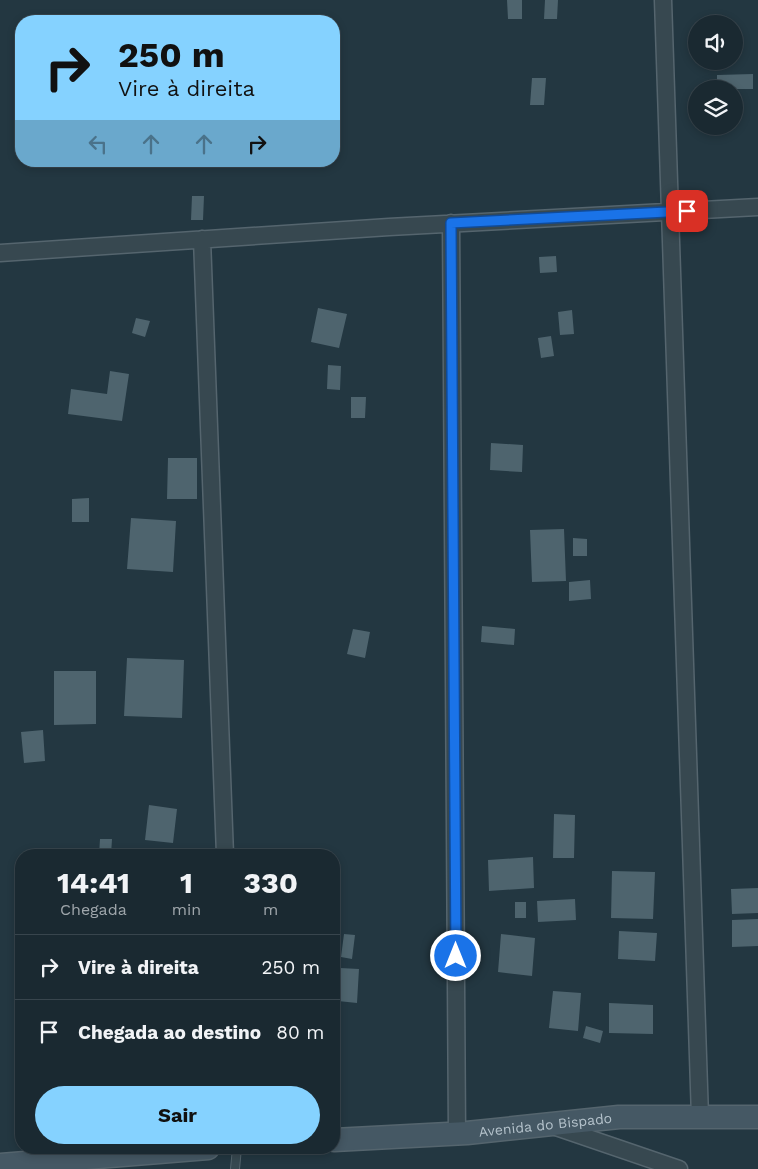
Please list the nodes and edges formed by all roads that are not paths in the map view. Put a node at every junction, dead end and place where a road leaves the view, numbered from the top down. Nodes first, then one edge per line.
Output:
1 (663, 0) edge
2 (758, 207) edge
3 (670, 212) junction
4 (451, 223) junction
5 (202, 239) junction
6 (0, 253) edge
7 (226, 849) edge
8 (758, 1116) edge
9 (700, 1117) junction
10 (549, 1124) junction
11 (457, 1134) junction
12 (340, 1140) edge
13 (161, 1154) edge
14 (236, 1154) edge
15 (90, 1163) edge
16 (0, 1165) edge
17 (235, 1169) edge
18 (679, 1169) edge

1 - 3 street
2 - 3 street
3 - 4 street
3 - 9 street
4 - 5 street
4 - 11 street
5 - 6 street
5 - 7 street
8 - 9 main road, Avenida do Bispado
9 - 10 main road, Avenida do Bispado
10 - 11 main road, Avenida do Bispado
10 - 18 street
11 - 12 main road, Avenida do Bispado
13 - 15 main road
14 - 17 lane
15 - 16 main road

